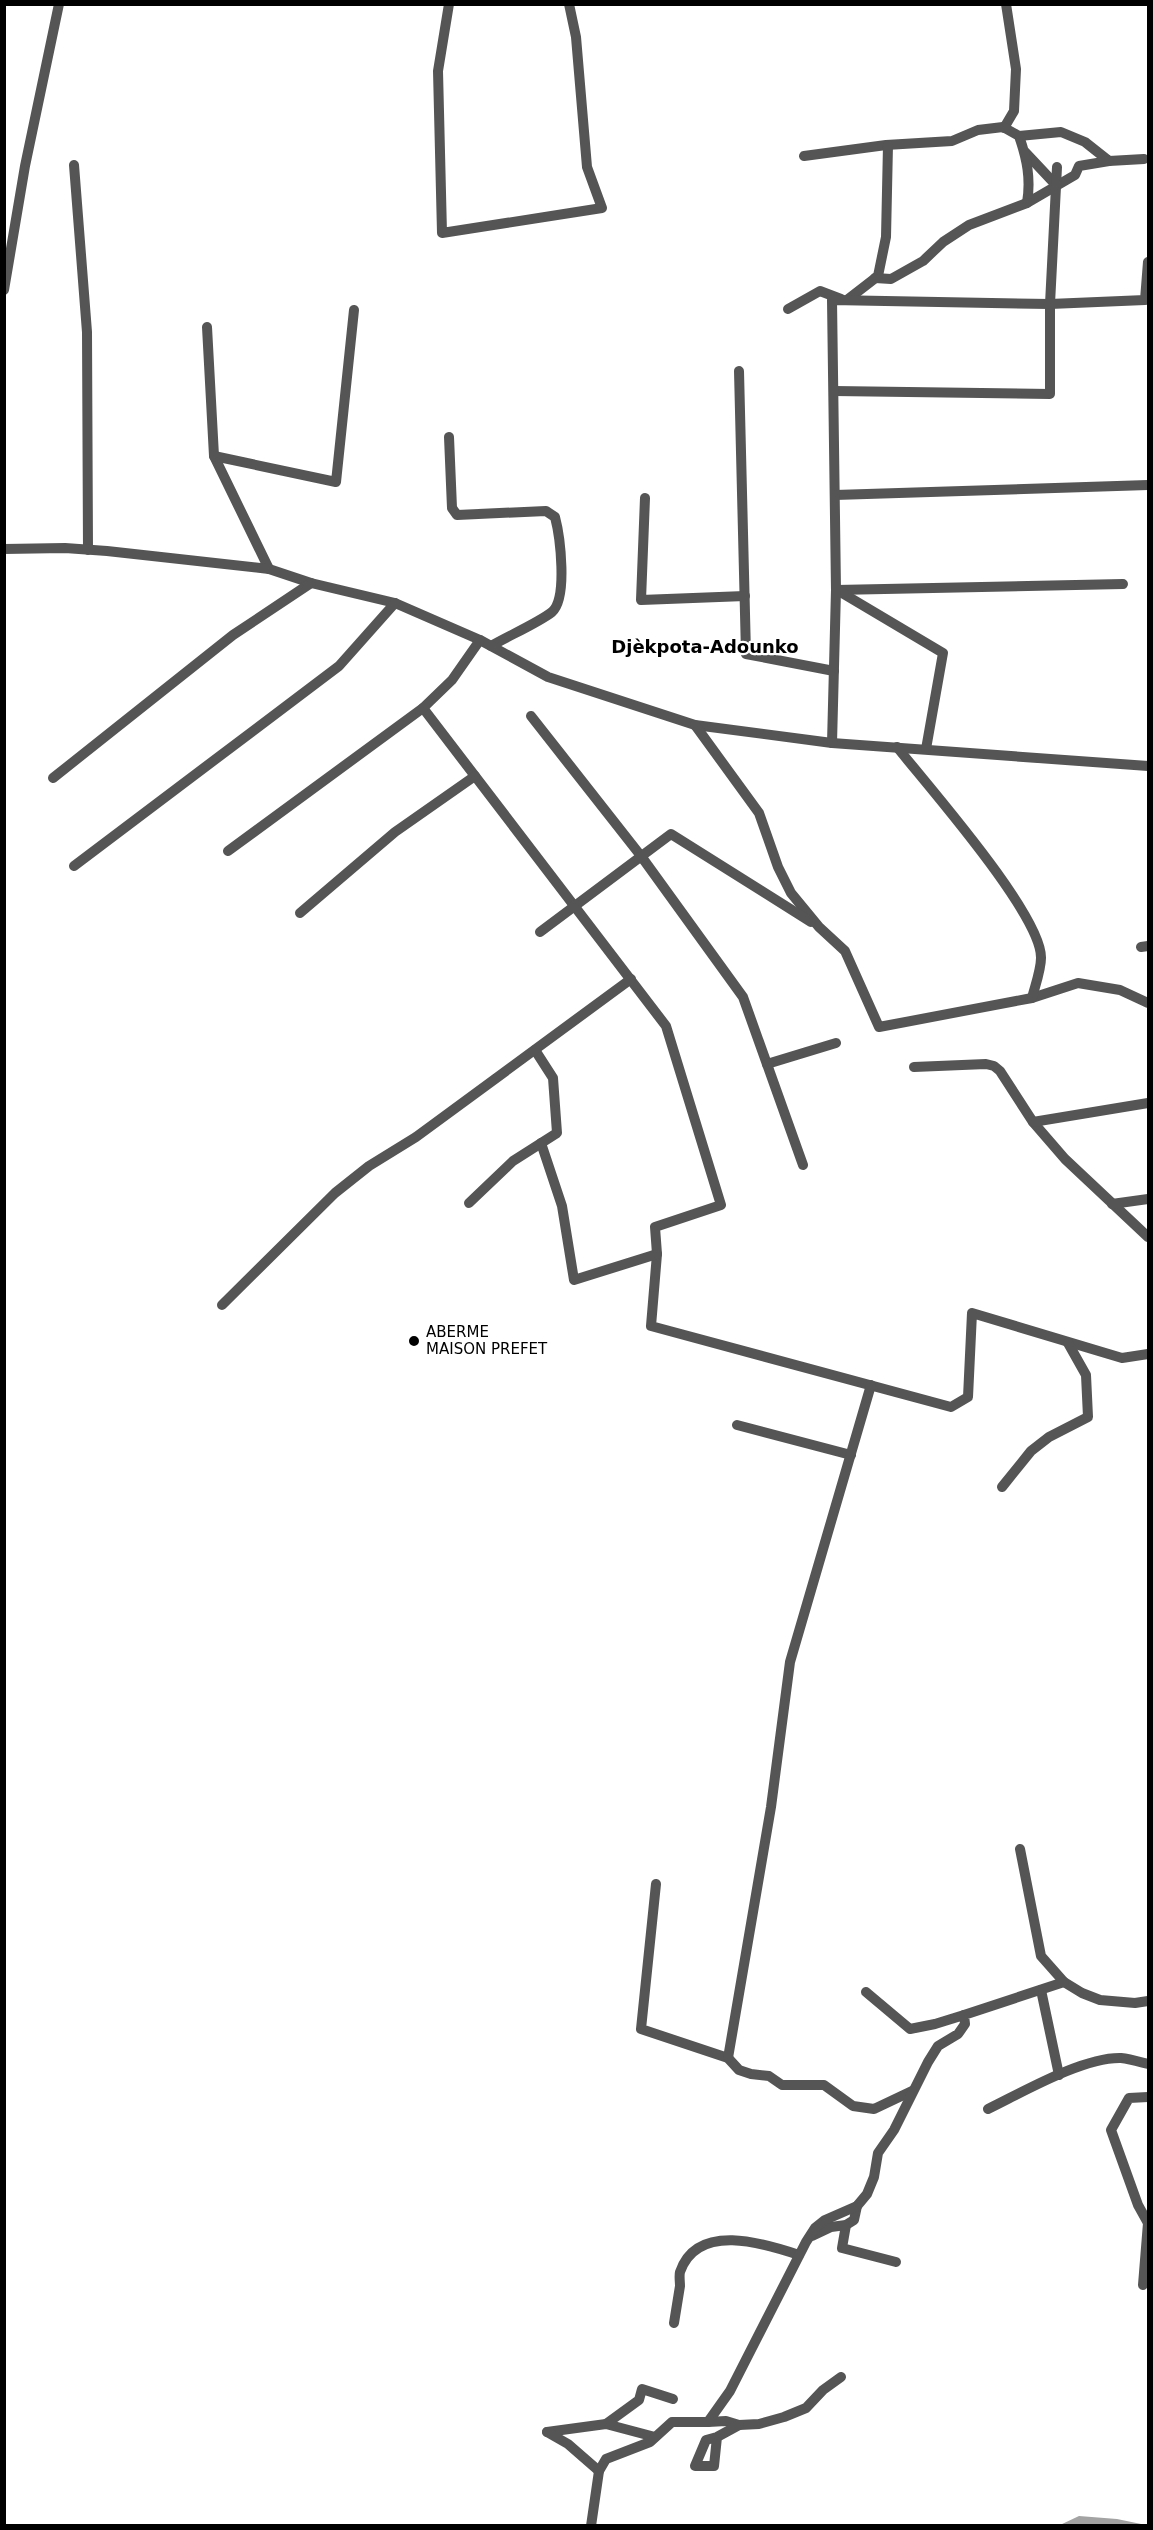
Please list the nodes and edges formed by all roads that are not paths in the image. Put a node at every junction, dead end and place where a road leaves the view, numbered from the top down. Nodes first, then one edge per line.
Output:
1 (59, 4) edge
2 (449, 4) edge
3 (569, 4) edge
4 (1006, 4) edge
5 (1004, 128) junction
6 (1019, 136) junction
7 (888, 145) junction
8 (1025, 152) junction
9 (804, 156) dead end
10 (1144, 159) dead end
11 (1109, 161) junction
12 (74, 165) dead end
13 (1057, 167) dead end
14 (1056, 185) junction
15 (1027, 203) junction
16 (1149, 262) edge
17 (875, 278) junction
18 (4, 290) edge
19 (845, 300) junction
20 (1050, 304) junction
21 (788, 309) dead end
22 (354, 310) dead end
23 (207, 327) dead end
24 (739, 371) dead end
25 (834, 391) junction
26 (449, 437) dead end
27 (214, 456) junction
28 (1149, 485) edge
29 (835, 495) junction
30 (645, 498) dead end
31 (4, 549) edge
32 (88, 550) junction
33 (269, 570) junction
34 (311, 583) junction
35 (1123, 584) dead end
36 (836, 590) junction
37 (745, 596) junction
38 (395, 603) junction
39 (480, 640) junction
40 (491, 646) junction
41 (834, 671) junction
42 (423, 708) junction
43 (531, 716) dead end
44 (695, 725) junction
45 (832, 743) junction
46 (897, 747) junction
47 (926, 749) junction
48 (1149, 766) edge
49 (475, 776) junction
50 (53, 778) dead end
51 (228, 851) dead end
52 (641, 856) junction
53 (74, 866) dead end
54 (575, 906) junction
55 (300, 913) dead end
56 (819, 927) junction
57 (540, 932) dead end
58 (631, 979) junction
59 (1032, 998) junction
60 (1149, 1003) edge
61 (836, 1043) dead end
62 (535, 1050) junction
63 (767, 1064) junction
64 (914, 1066) dead end
65 (1149, 1103) edge
66 (1033, 1122) junction
67 (542, 1143) junction
68 (803, 1165) dead end
69 (1149, 1199) edge
70 (469, 1203) dead end
71 (1112, 1204) junction
72 (1149, 1238) edge
73 (657, 1254) junction
74 (222, 1305) dead end
75 (1068, 1342) junction
76 (1149, 1354) edge
77 (871, 1385) junction
78 (737, 1425) dead end
79 (851, 1455) junction
80 (1002, 1487) dead end
81 (1020, 1849) dead end
82 (656, 1884) dead end
83 (1064, 1983) junction
84 (1041, 1990) junction
85 (866, 1992) dead end
86 (1149, 2001) edge
87 (964, 2014) junction
88 (728, 2058) junction
89 (1149, 2064) edge
90 (1059, 2075) junction
91 (912, 2091) junction
92 (1149, 2097) edge
93 (988, 2109) dead end
94 (857, 2206) junction
95 (846, 2225) junction
96 (1148, 2234) edge
97 (809, 2237) junction
98 (799, 2255) junction
99 (896, 2262) dead end
100 (1143, 2285) dead end
101 (674, 2323) dead end
102 (841, 2377) dead end
103 (674, 2399) dead end
104 (708, 2422) junction
105 (606, 2424) junction
106 (740, 2425) junction
107 (655, 2437) junction
108 (717, 2437) dead end
109 (599, 2471) junction
110 (591, 2526) edge

1 - 18 street
2 - 3 street
4 - 5 street
5 - 6 street
5 - 7 street
6 - 8 street
6 - 11 street
7 - 9 street
7 - 17 street
8 - 14 street
8 - 15 street
10 - 11 street
11 - 14 street
12 - 32 street
13 - 14 street
14 - 15 street
14 - 20 street
15 - 17 street
16 - 20 street
17 - 19 street
19 - 20 street
19 - 21 street
19 - 25 street
20 - 25 street
22 - 27 street
23 - 27 street
24 - 37 street
25 - 29 street
26 - 40 street
27 - 33 street
28 - 29 street
29 - 36 street
30 - 37 street
31 - 32 street
32 - 33 street
33 - 34 street
34 - 38 street
34 - 50 street
35 - 36 street
36 - 41 street
36 - 47 street
37 - 41 street
38 - 39 street
38 - 53 street
39 - 40 street
39 - 42 street
40 - 44 street
41 - 45 street
42 - 49 street
42 - 51 street
43 - 52 street
44 - 45 street
44 - 56 street
45 - 46 street
46 - 47 street
46 - 59 street
47 - 48 street
49 - 54 street
49 - 55 street
52 - 54 street
52 - 56 street
52 - 63 street
54 - 57 street
54 - 58 street
56 - 59 street
58 - 62 street
58 - 73 street
59 - 60 street
61 - 63 street
62 - 67 street
62 - 74 street
63 - 68 street
64 - 66 street
65 - 66 street
66 - 71 street
67 - 70 street
67 - 73 street
69 - 71 street
71 - 72 street
73 - 77 street
75 - 76 street
75 - 77 street
75 - 80 street
77 - 79 street
78 - 79 street
79 - 88 street
81 - 83 street
82 - 88 street
83 - 84 street
83 - 86 street
84 - 87 street
84 - 90 street
85 - 87 street
87 - 91 street
88 - 91 street
89 - 90 street
90 - 93 street
91 - 94 street
92 - 96 street
94 - 95 street
94 - 97 street
95 - 97 street
95 - 99 street
96 - 100 street
97 - 98 street
98 - 101 street
98 - 104 street
102 - 106 street
103 - 105 street
104 - 106 street
104 - 107 street
105 - 107 street
105 - 109 street
106 - 108 street
107 - 109 street
109 - 110 street

